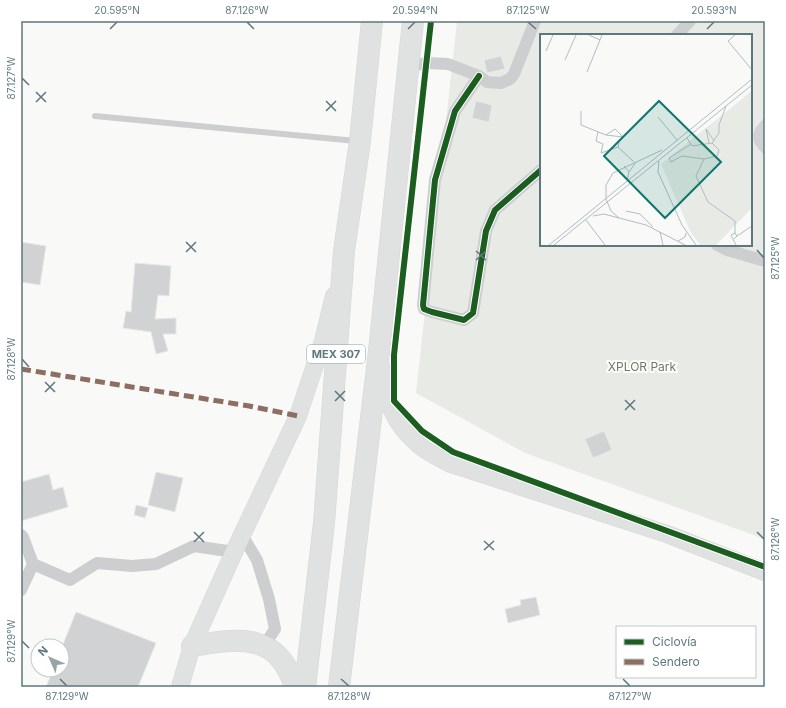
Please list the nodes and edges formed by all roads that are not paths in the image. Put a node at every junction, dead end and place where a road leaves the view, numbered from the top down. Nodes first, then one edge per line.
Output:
1 (372, 21) edge
2 (413, 21) edge
3 (535, 21) edge
4 (690, 21) edge
5 (678, 34) edge
6 (408, 67) junction
7 (479, 76) junction
8 (94, 116) dead end
9 (360, 141) junction
10 (540, 171) edge
11 (719, 246) edge
12 (344, 251) junction
13 (765, 261) edge
14 (379, 350) junction
15 (21, 535) edge
16 (242, 535) junction
17 (234, 552) junction
18 (33, 564) junction
19 (765, 572) edge
20 (21, 590) edge
21 (192, 646) junction
22 (264, 646) junction
23 (180, 687) edge
24 (295, 687) edge
25 (305, 687) edge
26 (339, 687) edge

1 - 9 highway, MEX 307
2 - 6 highway, MEX 307
3 - 7 street
4 - 5 street
6 - 7 street
6 - 14 highway, MEX 307
7 - 10 street
8 - 9 lane
9 - 12 highway, MEX 307
11 - 13 street
12 - 16 main road
12 - 25 highway, MEX 307
14 - 19 main road
14 - 26 highway, MEX 307
15 - 18 street
16 - 17 main road
16 - 22 street
17 - 18 street
17 - 21 main road
18 - 20 street
21 - 22 highway
21 - 23 main road
22 - 24 highway

